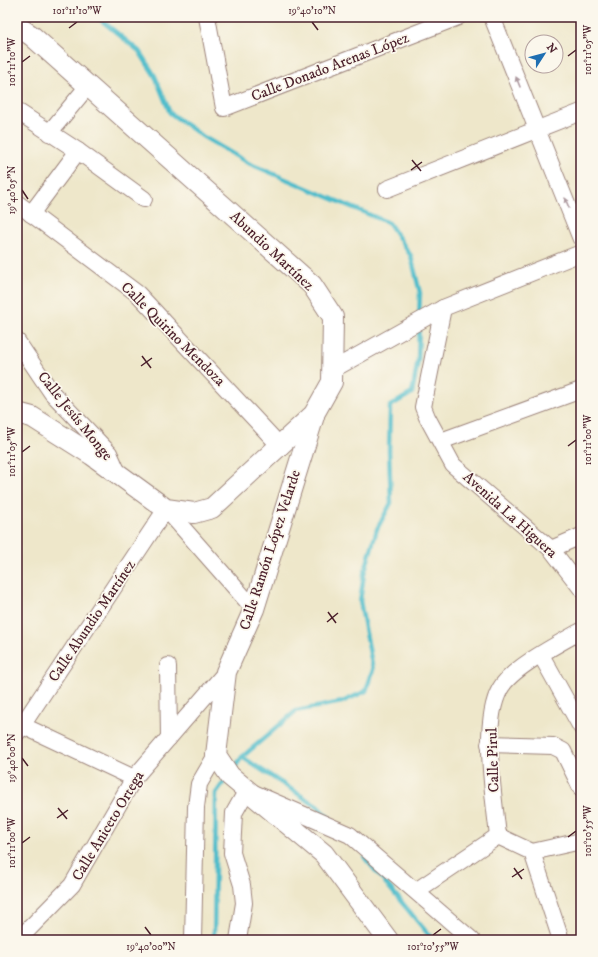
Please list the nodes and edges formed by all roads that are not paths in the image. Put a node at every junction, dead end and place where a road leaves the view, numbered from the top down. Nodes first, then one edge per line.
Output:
1 (207, 17) edge
2 (458, 17) edge
3 (492, 17) edge
4 (17, 26) edge
5 (87, 87) junction
6 (17, 111) edge
7 (581, 112) edge
8 (537, 130) junction
9 (49, 133) junction
10 (78, 151) junction
11 (387, 189) dead end
12 (144, 199) dead end
13 (17, 203) edge
14 (31, 214) junction
15 (581, 239) edge
16 (581, 253) edge
17 (440, 310) junction
18 (17, 341) edge
19 (332, 370) junction
20 (581, 390) edge
21 (17, 413) edge
22 (314, 414) junction
23 (441, 441) junction
24 (281, 446) junction
25 (118, 472) junction
26 (166, 509) junction
27 (581, 536) edge
28 (551, 549) junction
29 (581, 588) edge
30 (254, 609) junction
31 (581, 631) edge
32 (538, 656) junction
33 (168, 666) dead end
34 (226, 672) junction
35 (19, 727) edge
36 (581, 727) edge
37 (169, 738) junction
38 (489, 744) junction
39 (222, 765) junction
40 (134, 778) junction
41 (581, 788) edge
42 (247, 790) junction
43 (498, 836) junction
44 (581, 841) edge
45 (532, 852) junction
46 (416, 891) junction
47 (18, 940) edge
48 (193, 940) edge
49 (238, 940) edge
50 (388, 940) edge
51 (472, 940) edge
52 (561, 940) edge

1 - 2 street, Calle Donado Arenas López
8 -> 3 street
4 - 5 street, Abundio Martínez
5 - 9 street
5 - 19 street, Abundio Martínez
6 - 9 street
7 - 8 street
8 - 11 street
15 -> 8 street
9 - 10 street
10 - 12 street
10 - 14 street
13 - 14 street, Calle Quirino Mendoza
14 - 24 street, Calle Quirino Mendoza
16 - 17 street
17 - 19 street
17 - 23 street, Avenida La Higuera
18 - 25 street, Calle Jesús Monge
19 - 22 street, Abundio Martínez
20 - 23 street
21 - 25 street, Abundio Martínez
22 - 24 street, Abundio Martínez
22 - 30 street, Calle Ramón López Velarde
23 - 28 street, Avenida La Higuera
24 - 26 street, Abundio Martínez
25 - 26 street, Abundio Martínez
26 - 30 street
26 - 35 street, Calle Abundio Martínez
27 - 28 street
28 - 29 street, Avenida La Higuera
30 - 34 street, Calle Ramón López Velarde
31 - 32 street, Calle Pirul
32 - 36 street
32 - 38 street, Calle Pirul
33 - 37 street
34 - 37 street, Calle Aniceto Ortega
34 - 39 street, Calle Ramón López Velarde
35 - 40 street
37 - 40 street, Calle Aniceto Ortega
38 - 41 street
38 - 43 street, Calle Pirul
39 - 42 street
39 - 48 street
40 - 47 street, Calle Aniceto Ortega
42 - 46 street
42 - 49 street
42 - 50 street
43 - 45 street
43 - 46 street
44 - 45 street
45 - 52 street
46 - 51 street

